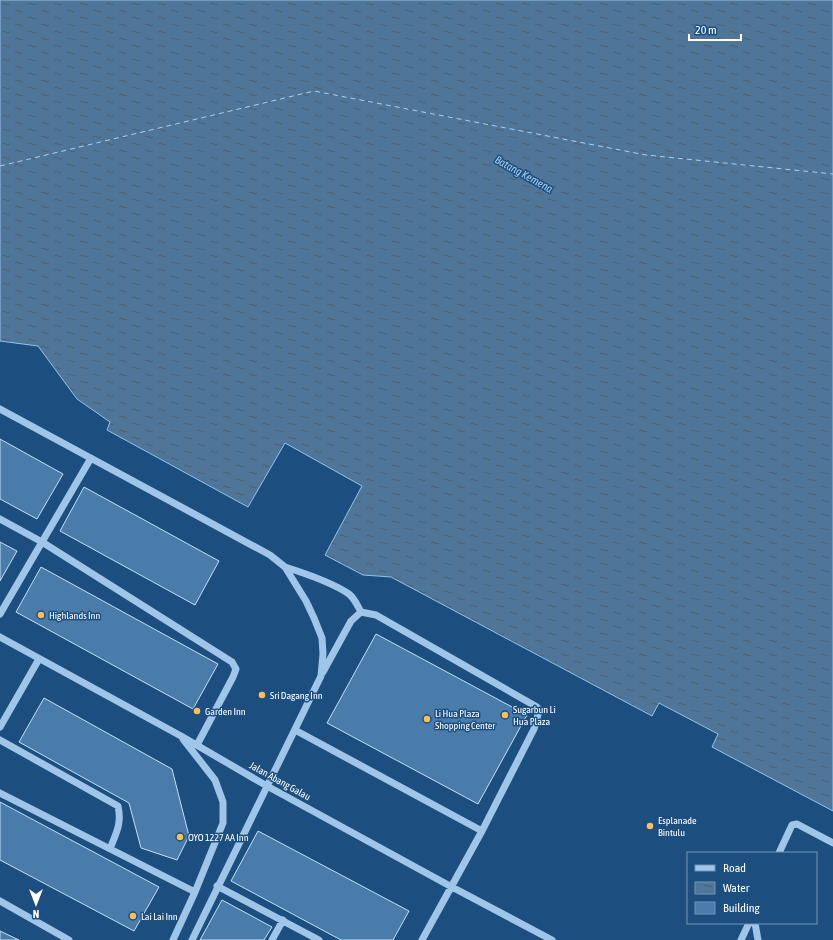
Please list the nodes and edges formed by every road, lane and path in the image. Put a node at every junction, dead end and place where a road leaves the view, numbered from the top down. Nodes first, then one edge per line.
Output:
1 (0, 409) edge
2 (91, 458) junction
3 (0, 519) edge
4 (42, 542) junction
5 (285, 567) junction
6 (361, 612) junction
7 (0, 614) edge
8 (0, 637) edge
9 (39, 659) junction
10 (321, 676) junction
11 (0, 727) edge
12 (295, 730) junction
13 (181, 736) junction
14 (0, 740) edge
15 (197, 745) junction
16 (267, 786) junction
17 (0, 793) edge
18 (482, 830) junction
19 (833, 843) edge
20 (110, 849) junction
21 (780, 852) edge
22 (217, 886) junction
23 (450, 886) junction
24 (194, 892) junction
25 (0, 901) edge
26 (283, 920) junction
27 (749, 924) edge
28 (755, 924) edge
29 (69, 940) edge
30 (173, 940) edge
31 (192, 940) edge
32 (272, 940) edge
33 (318, 940) edge
34 (422, 940) edge
35 (552, 940) edge
36 (741, 940) edge
37 (758, 940) edge

1 - 2 street
2 - 4 street
2 - 5 street
3 - 4 street
4 - 7 street
4 - 15 street
5 - 6 street
5 - 10 street
6 - 10 street
6 - 18 street
8 - 9 street, Jalan Abang Galau
9 - 11 street
9 - 13 street, Jalan Abang Galau
10 - 12 street
12 - 16 street
12 - 18 street
13 - 15 street, Jalan Abang Galau
13 - 24 street
14 - 20 street
15 - 16 street, Jalan Abang Galau
16 - 22 street
16 - 23 street, Jalan Abang Galau
17 - 20 street
18 - 23 street
19 - 21 street
20 - 24 street
22 - 26 street
22 - 31 street
23 - 34 street
23 - 35 street, Jalan Abang Galau
24 - 30 street
25 - 29 street
26 - 32 street
26 - 33 street
27 - 36 street
28 - 37 street

